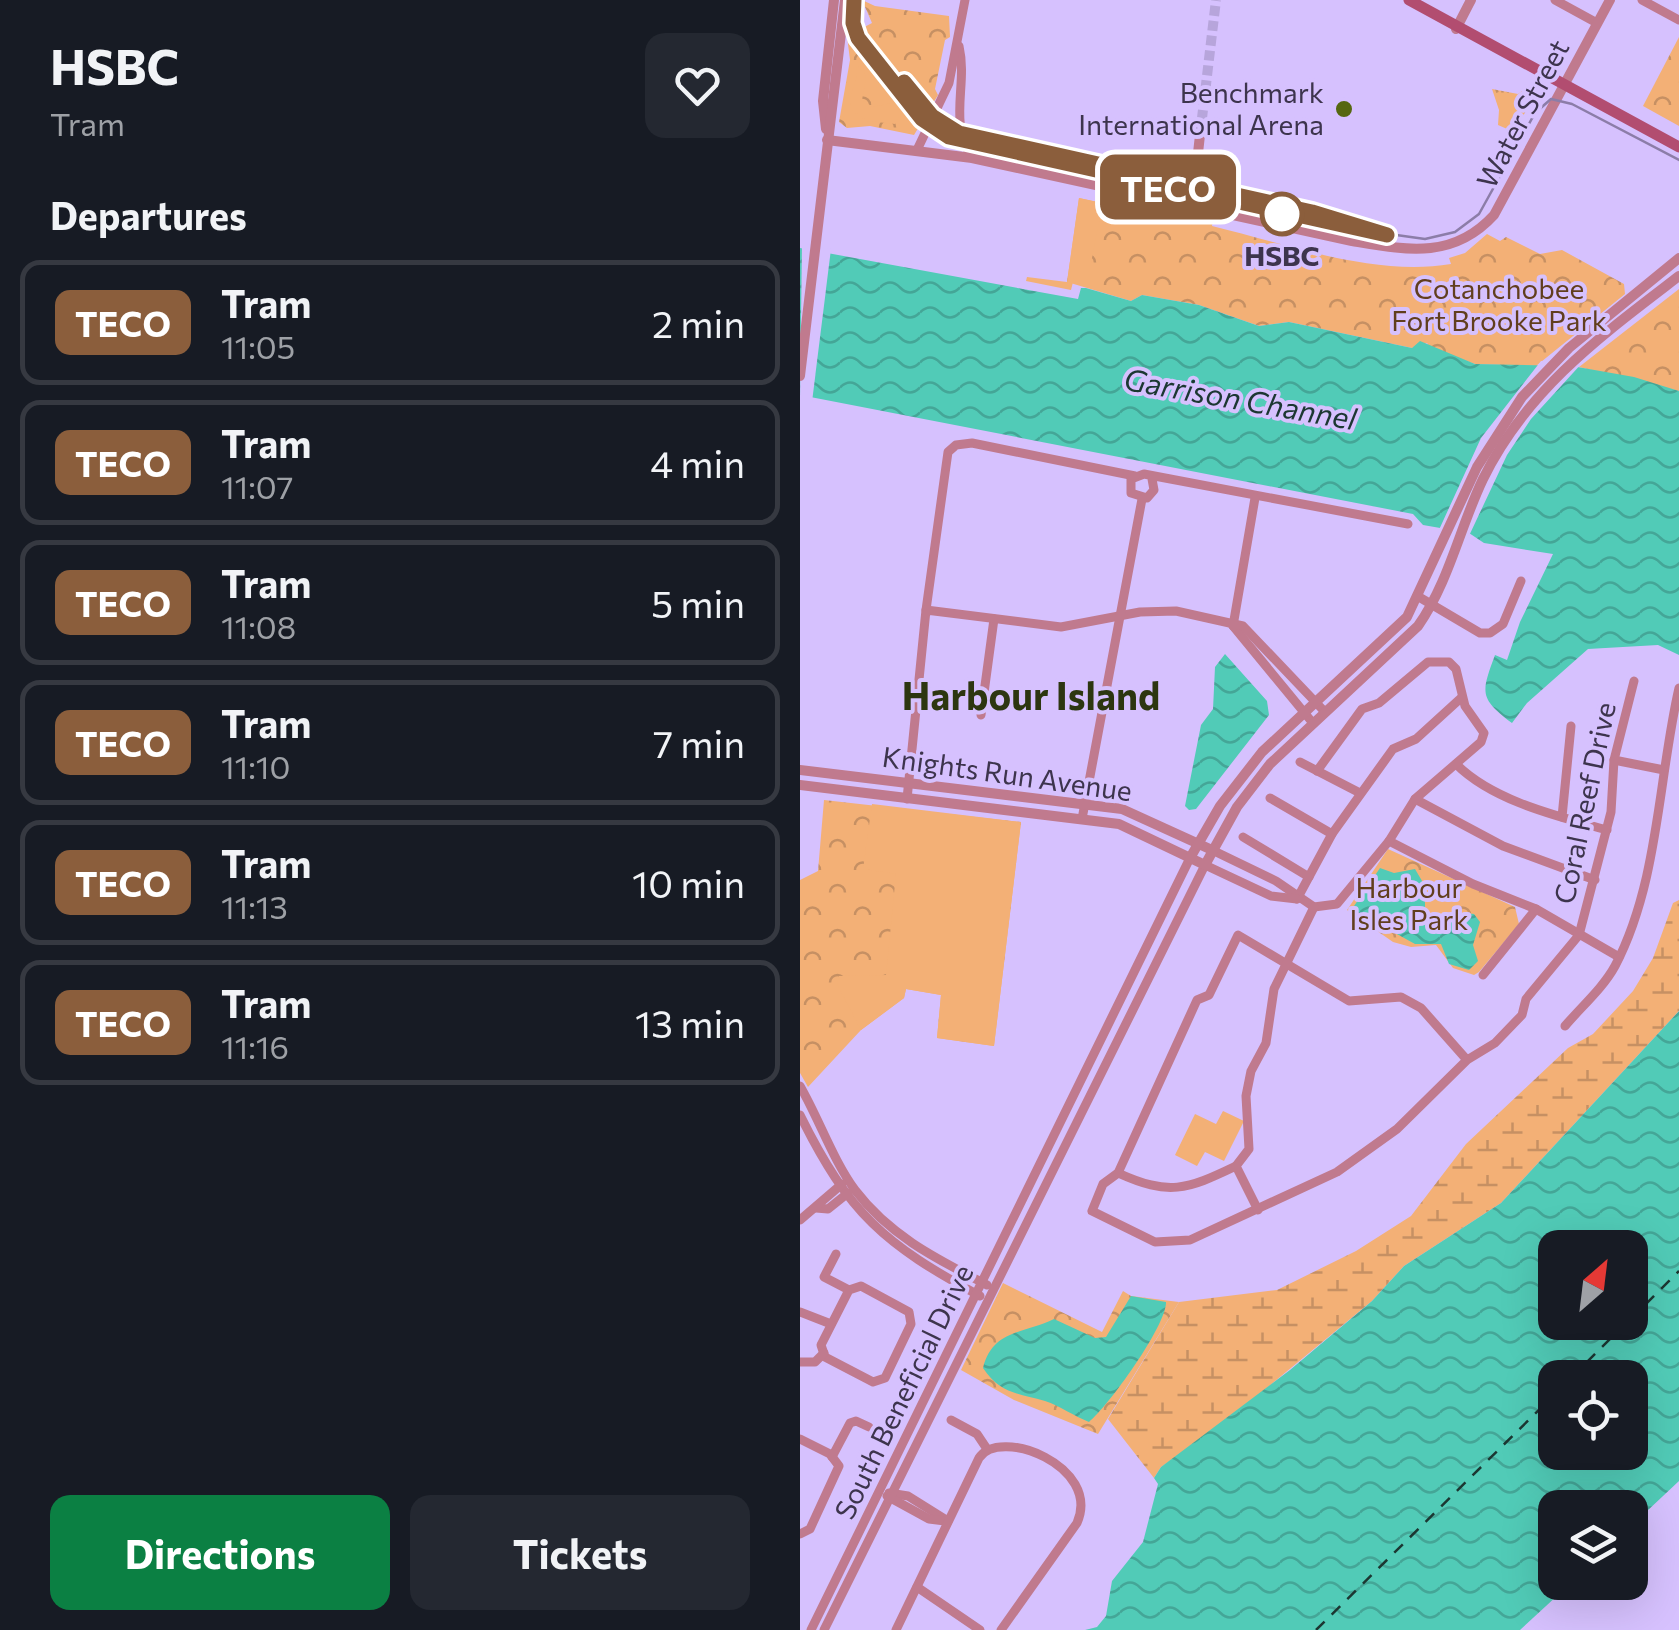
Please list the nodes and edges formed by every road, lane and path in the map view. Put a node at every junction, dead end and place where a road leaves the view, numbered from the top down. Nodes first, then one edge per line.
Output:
1 (834, 0) edge
2 (845, 0) edge
3 (965, 0) edge
4 (1409, 0) edge
5 (1471, 0) edge
6 (1554, 0) edge
7 (1610, 0) edge
8 (1642, 0) edge
9 (1679, 20) edge
10 (1598, 23) junction
11 (1456, 29) junction
12 (959, 46) junction
13 (833, 58) junction
14 (1563, 86) junction
15 (1200, 135) tunnel mouth
16 (827, 140) junction
17 (1679, 146) edge
18 (917, 150) junction
19 (972, 158) junction
20 (1196, 171) tunnel mouth
21 (1679, 258) edge
22 (1679, 276) edge
23 (800, 376) edge
24 (1134, 476) junction
25 (1152, 479) junction
26 (1255, 498) junction
27 (1142, 499) junction
28 (1408, 524) dead end
29 (1450, 542) junction
30 (1521, 581) dead end
31 (1419, 597) junction
32 (1432, 603) junction
33 (926, 610) junction
34 (1117, 616) junction
35 (994, 619) junction
36 (1233, 626) junction
37 (1634, 681) dead end
38 (1679, 688) edge
39 (1462, 698) junction
40 (1314, 701) junction
41 (1302, 711) junction
42 (1324, 711) junction
43 (981, 716) dead end
44 (1312, 722) junction
45 (1571, 726) dead end
46 (1614, 760) junction
47 (1300, 762) dead end
48 (1456, 764) junction
49 (800, 770) edge
50 (1317, 770) junction
51 (1664, 770) junction
52 (908, 783) junction
53 (800, 785) edge
54 (1360, 793) junction
55 (1002, 794) junction
56 (1270, 798) dead end
57 (908, 799) junction
58 (1415, 799) junction
59 (1084, 804) junction
60 (1101, 806) junction
61 (1001, 811) junction
62 (1562, 818) junction
63 (1082, 819) junction
64 (1099, 822) junction
65 (1606, 830) junction
66 (1332, 834) junction
67 (1242, 837) dead end
68 (1389, 840) junction
69 (1198, 842) junction
70 (1212, 850) junction
71 (1190, 858) junction
72 (1205, 865) junction
73 (1255, 871) junction
74 (1309, 877) junction
75 (1595, 880) junction
76 (1248, 885) junction
77 (1298, 899) junction
78 (1314, 907) junction
79 (1536, 909) junction
80 (1157, 926) junction
81 (1172, 933) junction
82 (1578, 935) junction
83 (1619, 957) junction
84 (1290, 962) junction
85 (1483, 975) dead end
86 (1565, 1026) dead end
87 (1468, 1060) junction
88 (1086, 1072) junction
89 (1099, 1078) junction
90 (800, 1086) edge
91 (800, 1115) edge
92 (1236, 1166) junction
93 (1036, 1173) junction
94 (1118, 1173) junction
95 (1048, 1179) junction
96 (847, 1187) junction
97 (1258, 1210) junction
98 (800, 1220) edge
99 (836, 1254) dead end
100 (983, 1283) junction
101 (994, 1289) junction
102 (849, 1290) junction
103 (978, 1294) junction
104 (988, 1300) junction
105 (800, 1312) edge
106 (831, 1324) junction
107 (824, 1353) junction
108 (800, 1362) edge
109 (951, 1420) dead end
110 (870, 1427) dead end
111 (800, 1439) edge
112 (987, 1448) junction
113 (832, 1457) junction
114 (881, 1492) junction
115 (892, 1496) junction
116 (948, 1521) junction
117 (800, 1534) edge
118 (916, 1588) junction
119 (800, 1625) edge
120 (810, 1630) edge
121 (824, 1630) edge
122 (896, 1630) edge
123 (980, 1630) edge
124 (1001, 1630) edge

1 - 13 street
2 - 13 street
3 - 12 street
4 - 11 main road
5 - 11 street
6 - 10 street
7 - 10 street, Water Street
8 - 9 street
10 - 14 street, Water Street
11 - 14 main road
12 - 18 street
12 - 19 street
13 - 16 street
14 - 17 main road
14 - 19 street, Water Street
15 - 20 street
16 - 18 street, Water Street
16 - 23 street
18 - 19 street, Water Street
21 - 29 street
22 - 29 street
24 - 25 street
24 - 27 street
24 - 33 street
25 - 26 street
25 - 27 street
26 - 28 street
26 - 36 street
27 - 34 street
29 - 31 street, South Beneficial Drive
29 - 32 street, South Beneficial Drive
30 - 32 street
31 - 32 street
31 - 40 street, South Beneficial Drive
32 - 42 street, South Beneficial Drive
33 - 35 street
33 - 52 street
34 - 35 street
34 - 36 street
34 - 59 street
35 - 43 street
36 - 40 street
36 - 41 street
37 - 46 street, Coral Reef Drive
38 - 51 street
39 - 48 street
39 - 50 street
39 - 54 street
40 - 41 street, South Beneficial Drive
40 - 42 street
41 - 44 street
41 - 69 street, South Beneficial Drive
42 - 44 street, South Beneficial Drive
44 - 70 street, South Beneficial Drive
45 - 62 street
46 - 51 street
46 - 65 street, Coral Reef Drive
47 - 50 street
48 - 58 street
48 - 62 street
49 - 52 street, Knights Run Avenue
50 - 54 street
51 - 83 street
52 - 55 street, Knights Run Avenue
52 - 57 street
53 - 57 street, Knights Run Avenue
54 - 66 street
55 - 59 street, Knights Run Avenue
55 - 61 street
56 - 66 street
57 - 61 street, Knights Run Avenue
58 - 68 street
58 - 75 street
59 - 60 street, Knights Run Avenue
59 - 63 street
60 - 64 street
60 - 69 street, Knights Run Avenue
61 - 63 street, Knights Run Avenue
62 - 65 street
63 - 64 street, Knights Run Avenue
64 - 71 street, Knights Run Avenue
65 - 75 street, Coral Reef Drive
66 - 74 street
67 - 74 street
68 - 78 street
68 - 79 street
69 - 70 street, Knights Run Avenue
69 - 71 street, South Beneficial Drive
70 - 72 street, South Beneficial Drive
70 - 73 street, Knights Run Avenue
71 - 72 street, Knights Run Avenue
71 - 80 street, South Beneficial Drive
72 - 76 street, Knights Run Avenue
72 - 81 street, South Beneficial Drive
73 - 76 street
73 - 77 street, Knights Run Avenue
74 - 77 street
75 - 82 street, Coral Reef Drive
76 - 77 street, Knights Run Avenue
77 - 78 street, Knights Run Avenue
78 - 84 street
79 - 82 street
79 - 85 street
80 - 81 street
80 - 88 street, South Beneficial Drive
81 - 89 street, South Beneficial Drive
82 - 83 street
82 - 87 street
83 - 86 street
84 - 87 street
84 - 92 street
84 - 94 street
87 - 97 street
88 - 89 street
88 - 93 street, South Beneficial Drive
89 - 95 street, South Beneficial Drive
90 - 96 street
91 - 96 street
92 - 94 street
92 - 97 street
93 - 95 street
93 - 100 street, South Beneficial Drive
94 - 97 street
95 - 101 street, South Beneficial Drive
96 - 98 street
96 - 100 street
96 - 103 street
99 - 102 street
100 - 101 street
100 - 103 street, South Beneficial Drive
101 - 104 street, South Beneficial Drive
102 - 106 street
102 - 107 street
103 - 104 street
103 - 114 street, South Beneficial Drive
104 - 115 street, South Beneficial Drive
105 - 106 street
106 - 107 street
107 - 108 street
109 - 112 street
110 - 113 street
111 - 113 street
112 - 116 street
112 - 124 street
113 - 117 street
114 - 115 street
114 - 120 street, South Beneficial Drive
115 - 116 street
115 - 121 street, South Beneficial Drive
116 - 118 street
118 - 122 street
118 - 123 street
119 - 120 street

